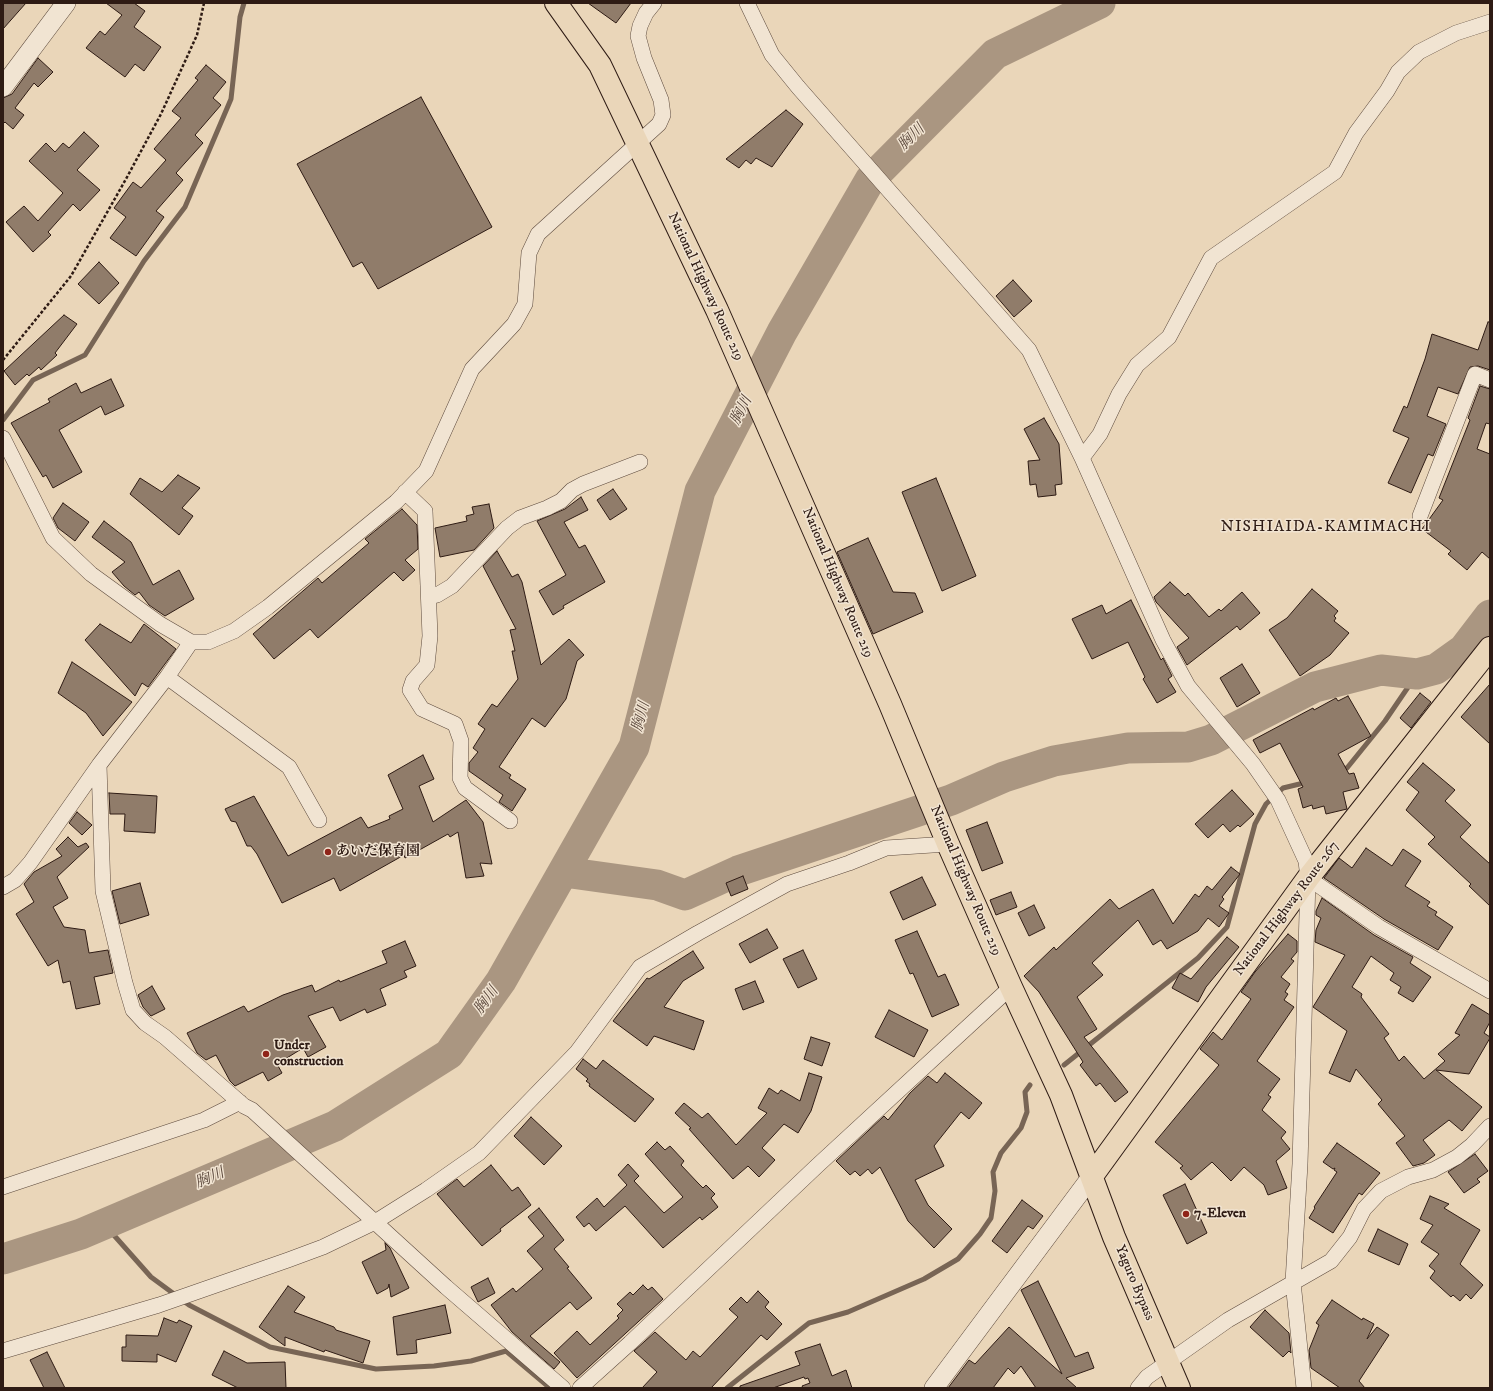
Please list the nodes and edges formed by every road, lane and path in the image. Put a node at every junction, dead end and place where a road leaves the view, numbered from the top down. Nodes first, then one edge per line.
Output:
1 (66, 3) edge
2 (204, 3) edge
3 (556, 3) edge
4 (654, 3) edge
5 (747, 3) edge
6 (1490, 22) edge
7 (9, 71) edge
8 (3, 87) edge
9 (639, 144) junction
10 (3, 360) edge
11 (1490, 380) edge
12 (3, 438) edge
13 (1082, 458) junction
14 (640, 462) dead end
15 (405, 492) junction
16 (1420, 516) dead end
17 (429, 597) junction
18 (191, 642) junction
19 (1490, 648) edge
20 (167, 677) junction
21 (99, 764) junction
22 (318, 820) dead end
23 (510, 821) dead end
24 (948, 844) junction
25 (1308, 878) junction
26 (3, 886) edge
27 (1011, 987) junction
28 (1490, 991) edge
29 (246, 1106) junction
30 (1490, 1126) edge
31 (1092, 1176) junction
32 (3, 1187) edge
33 (370, 1218) junction
34 (1293, 1282) junction
35 (3, 1351) edge
36 (1168, 1361) junction
37 (563, 1388) edge
38 (580, 1388) edge
39 (934, 1388) edge
40 (1138, 1388) edge
41 (1179, 1388) edge
42 (1304, 1388) edge

1 - 7 street
2 - 10 path
3 - 9 highway, National Highway Route 219
4 - 9 street
5 - 13 street
6 - 13 street
7 - 8 street
9 - 15 street
9 - 24 highway, National Highway Route 219
11 - 16 street
12 - 18 street
13 - 25 street
14 - 17 street
15 - 17 street
15 - 18 street
17 - 23 street
18 - 20 street
19 - 25 highway, National Highway Route 267
20 - 21 street
20 - 22 street
21 - 26 street
21 - 29 street
24 - 27 highway, National Highway Route 219
24 - 33 street
25 - 28 street
25 - 31 highway, National Highway Route 267
25 - 34 street
27 - 31 highway, National Highway Route 219
27 - 38 street
29 - 32 street
29 - 33 street
30 - 34 street
31 - 36 highway, Yaguro Bypass
31 - 39 street
33 - 35 street
33 - 37 street
34 - 36 street
34 - 42 street
36 - 40 street
36 - 41 highway, Yaguro Bypass

